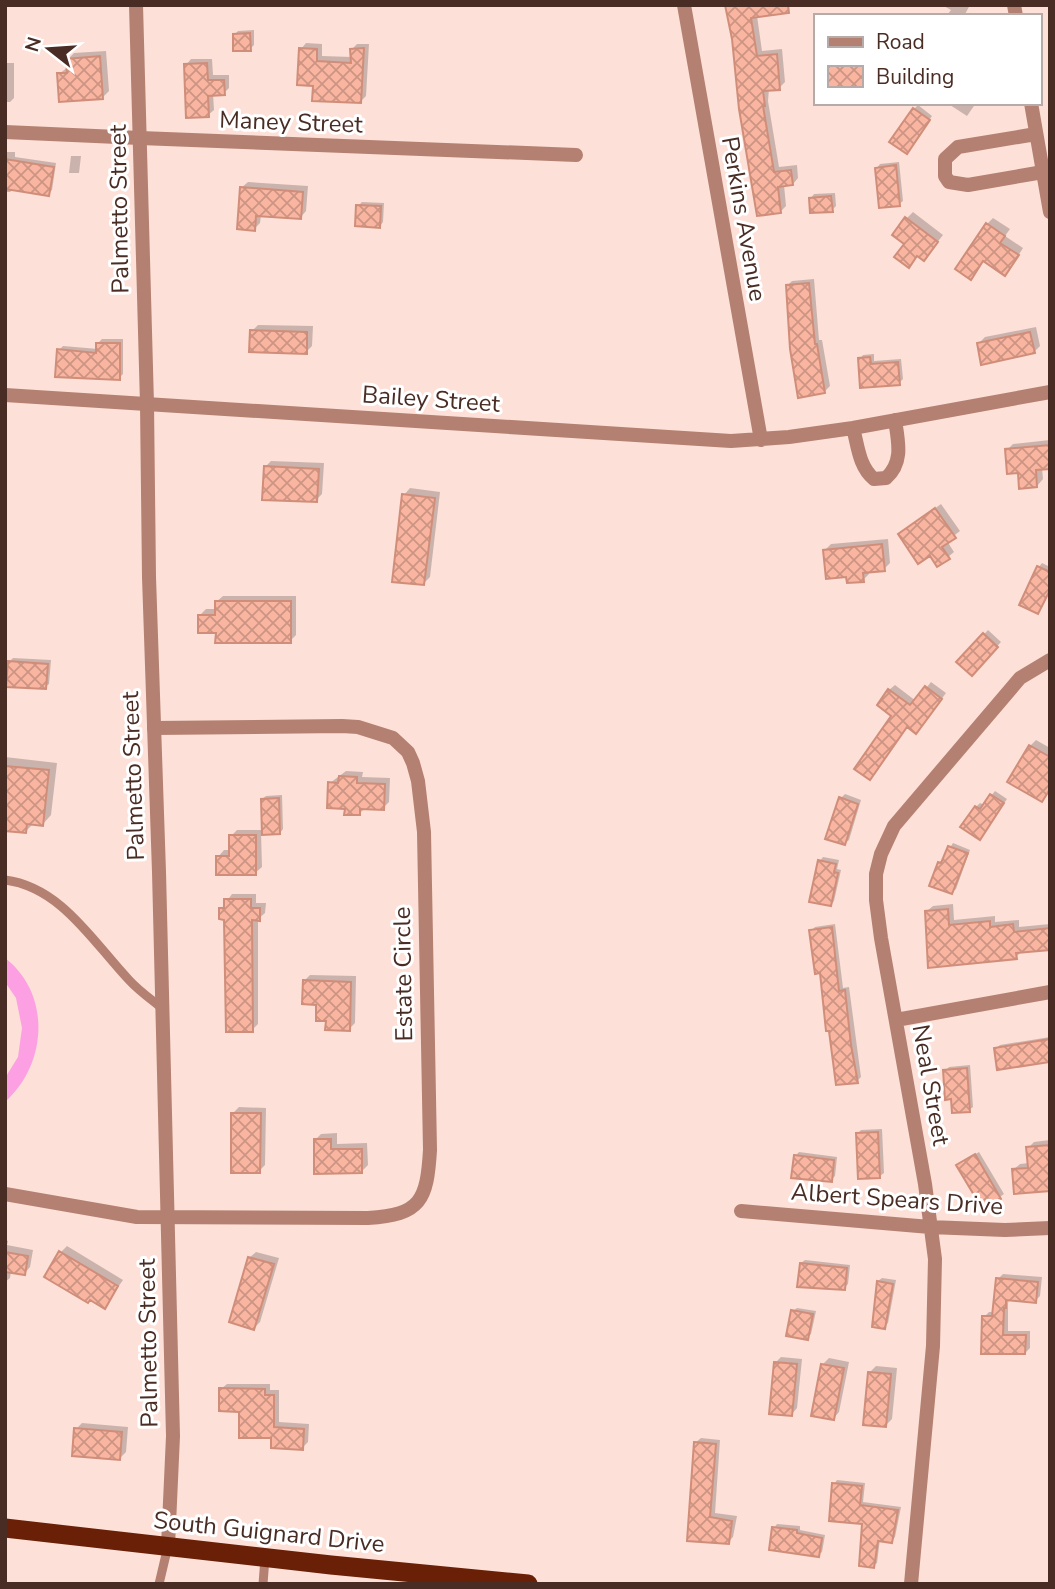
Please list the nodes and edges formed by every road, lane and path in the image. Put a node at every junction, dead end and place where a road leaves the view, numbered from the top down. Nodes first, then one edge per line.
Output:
1 (136, 5) edge
2 (684, 5) edge
3 (1031, 105) edge
4 (5, 132) edge
5 (1037, 134) junction
6 (140, 138) junction
7 (576, 156) dead end
8 (1043, 172) junction
9 (1050, 212) edge
10 (1050, 391) edge
11 (5, 395) edge
12 (147, 404) junction
13 (895, 420) junction
14 (853, 428) junction
15 (761, 440) junction
16 (1050, 660) edge
17 (154, 728) junction
18 (5, 880) edge
19 (1050, 992) edge
20 (163, 1009) junction
21 (897, 1020) junction
22 (5, 1194) edge
23 (741, 1211) dead end
24 (168, 1217) junction
25 (930, 1227) junction
26 (1050, 1228) edge
27 (5, 1528) edge
28 (168, 1546) junction
29 (265, 1557) junction
30 (159, 1584) edge
31 (263, 1584) edge
32 (528, 1584) edge
33 (911, 1584) edge

1 - 6 street, Palmetto Street
2 - 15 street, Perkins Avenue
3 - 5 street
4 - 6 street, Maney Street
5 - 8 street
5 - 8 street
6 - 7 street, Maney Street
6 - 12 street, Palmetto Street
8 - 9 street
10 - 13 street, Bailey Street
11 - 12 street, Bailey Street
12 - 15 street, Bailey Street
12 - 17 street, Palmetto Street
13 - 14 street, Bailey Street
13 - 14 street
14 - 15 street, Bailey Street
16 - 21 street, Neal Street
17 - 20 street, Palmetto Street
17 - 24 street, Estate Circle
18 - 20 lane
19 - 21 street
20 - 24 street, Palmetto Street
21 - 25 street, Neal Street
22 - 24 street, Estate Circle
23 - 25 street, Albert Spears Drive
24 - 28 street, Palmetto Street
25 - 26 street, Albert Spears Drive
25 - 33 street, Neal Street
27 - 28 highway, South Guignard Drive
28 - 29 highway, South Guignard Drive
28 - 30 lane
29 - 31 lane
29 - 32 highway, South Guignard Drive

